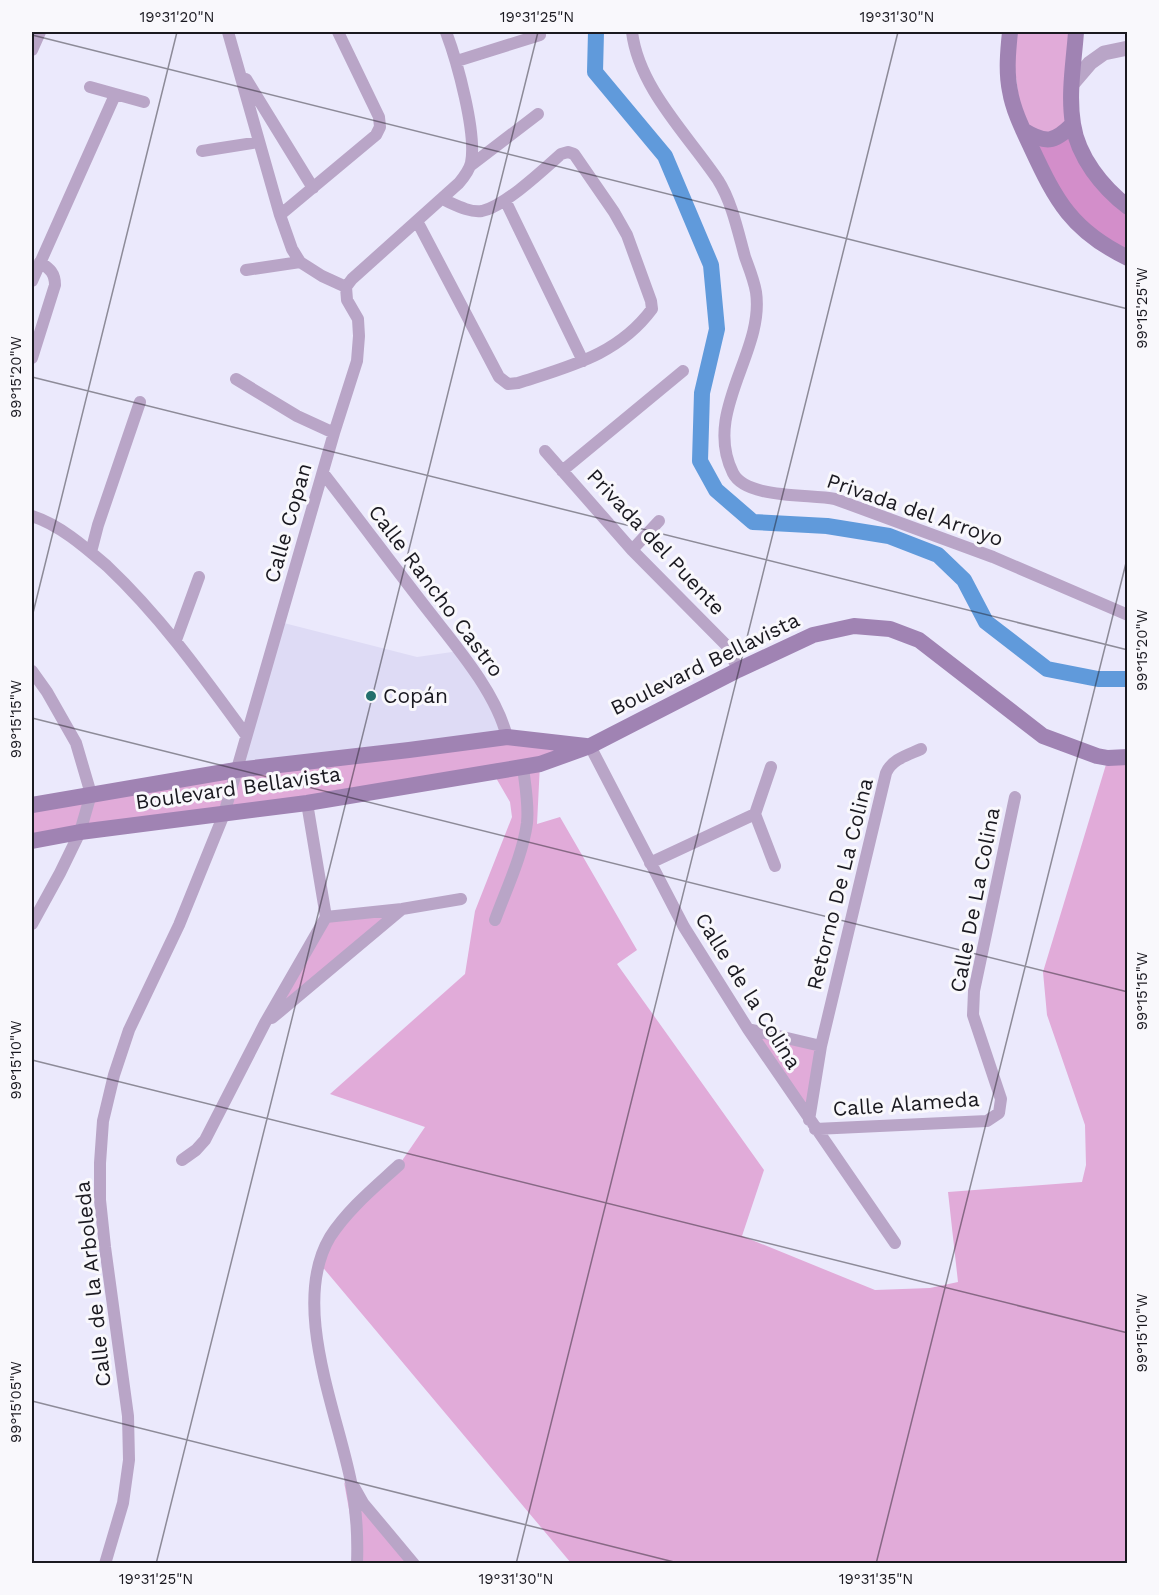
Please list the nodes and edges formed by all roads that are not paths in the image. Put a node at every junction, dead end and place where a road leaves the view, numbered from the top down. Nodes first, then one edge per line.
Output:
1 (40, 32) edge
2 (228, 32) edge
3 (338, 32) edge
4 (446, 32) edge
5 (632, 32) edge
6 (1010, 32) edge
7 (1076, 32) edge
8 (540, 35) dead end
9 (1128, 48) edge
10 (32, 50) edge
11 (457, 61) junction
12 (238, 65) junction
13 (1072, 84) junction
14 (90, 87) dead end
15 (115, 95) junction
16 (144, 102) dead end
17 (537, 114) dead end
18 (1073, 124) junction
19 (1023, 130) junction
20 (259, 142) junction
21 (202, 151) dead end
22 (471, 165) junction
23 (313, 188) junction
24 (442, 199) junction
25 (505, 200) junction
26 (1128, 207) edge
27 (280, 215) junction
28 (417, 221) junction
29 (1128, 258) edge
30 (40, 262) junction
31 (300, 262) junction
32 (246, 270) dead end
33 (32, 281) edge
34 (346, 287) junction
35 (32, 358) edge
36 (582, 361) junction
37 (683, 371) dead end
38 (236, 380) dead end
39 (140, 402) dead end
40 (334, 433) junction
41 (544, 451) dead end
42 (562, 471) junction
43 (323, 473) junction
44 (32, 516) edge
45 (660, 522) dead end
46 (632, 550) junction
47 (91, 552) junction
48 (199, 577) dead end
49 (1128, 615) edge
50 (176, 640) junction
51 (738, 670) junction
52 (32, 671) edge
53 (246, 735) junction
54 (507, 737) junction
55 (590, 746) junction
56 (921, 749) dead end
57 (1128, 757) edge
58 (523, 767) junction
59 (771, 767) dead end
60 (236, 770) junction
61 (91, 794) junction
62 (1015, 797) dead end
63 (307, 802) junction
64 (32, 805) edge
65 (224, 814) junction
66 (755, 814) junction
67 (80, 832) junction
68 (32, 841) edge
69 (650, 863) junction
70 (775, 866) dead end
71 (461, 899) dead end
72 (402, 909) junction
73 (326, 917) junction
74 (495, 920) dead end
75 (32, 924) edge
76 (265, 1023) junction
77 (748, 1029) junction
78 (821, 1046) junction
79 (999, 1113) joint
80 (812, 1125) junction
81 (182, 1160) dead end
82 (399, 1165) dead end
83 (895, 1243) dead end
84 (351, 1483) junction
85 (105, 1563) edge
86 (357, 1563) edge
87 (414, 1563) edge

1 - 10 street
2 - 12 street
3 - 23 street
4 - 11 street
5 - 49 street, Privada del Arroyo
6 - 19 main road
7 - 13 main road
8 - 11 street
9 - 13 street
11 - 22 street
12 - 20 street
12 - 23 street
13 - 18 main road
14 - 15 street
15 - 16 street
15 - 30 street
17 - 22 street
18 - 19 main road
18 - 26 main road
19 - 29 main road
20 - 21 street
20 - 27 street
22 - 24 street
23 - 27 street
24 - 25 street
24 - 28 street
25 - 36 street
25 - 36 street
27 - 31 street
28 - 34 street
28 - 36 street
30 - 33 street
30 - 35 street
31 - 32 street
31 - 34 street
34 - 40 street, Calle Copan
37 - 42 street, Privada del Puente
38 - 40 street
39 - 47 street
40 - 43 street, Calle Copan
41 - 42 street, Privada del Puente
42 - 46 street, Privada del Puente
43 - 53 street, Calle Copan
43 - 54 street, Calle Rancho Castro
44 - 47 street
45 - 46 street
46 - 51 street, Privada del Puente
47 - 50 street
48 - 50 street
50 - 53 street
51 - 55 main road, Boulevard Bellavista
51 - 57 main road, Boulevard Bellavista
52 - 61 street
53 - 60 street, Calle Copan
54 - 55 main road, Boulevard Bellavista
54 - 60 main road, Boulevard Bellavista
55 - 58 main road, Boulevard Bellavista
55 - 69 street, Calle de la Colina
56 - 78 street, Retorno De La Colina
58 - 63 main road, Boulevard Bellavista
58 - 74 street
59 - 66 street
60 - 61 main road, Boulevard Bellavista
60 - 65 street, Calle de la Arboleda
61 - 64 main road, Boulevard Bellavista
61 - 67 street
62 - 79 street, Calle De La Colina
63 - 65 main road, Boulevard Bellavista
63 - 73 street
65 - 67 main road, Boulevard Bellavista
65 - 85 street, Calle de la Arboleda
66 - 69 street
66 - 70 street
67 - 68 main road, Boulevard Bellavista
67 - 75 street
69 - 77 street, Calle de la Colina
71 - 72 street
72 - 73 street
72 - 76 street
73 - 76 street
76 - 81 street
77 - 78 street
77 - 80 street, Calle de la Colina
78 - 80 street, Retorno De La Colina
79 - 80 street, Calle Alameda
80 - 83 street, Calle de la Colina
82 - 84 street
84 - 86 street
84 - 87 street

